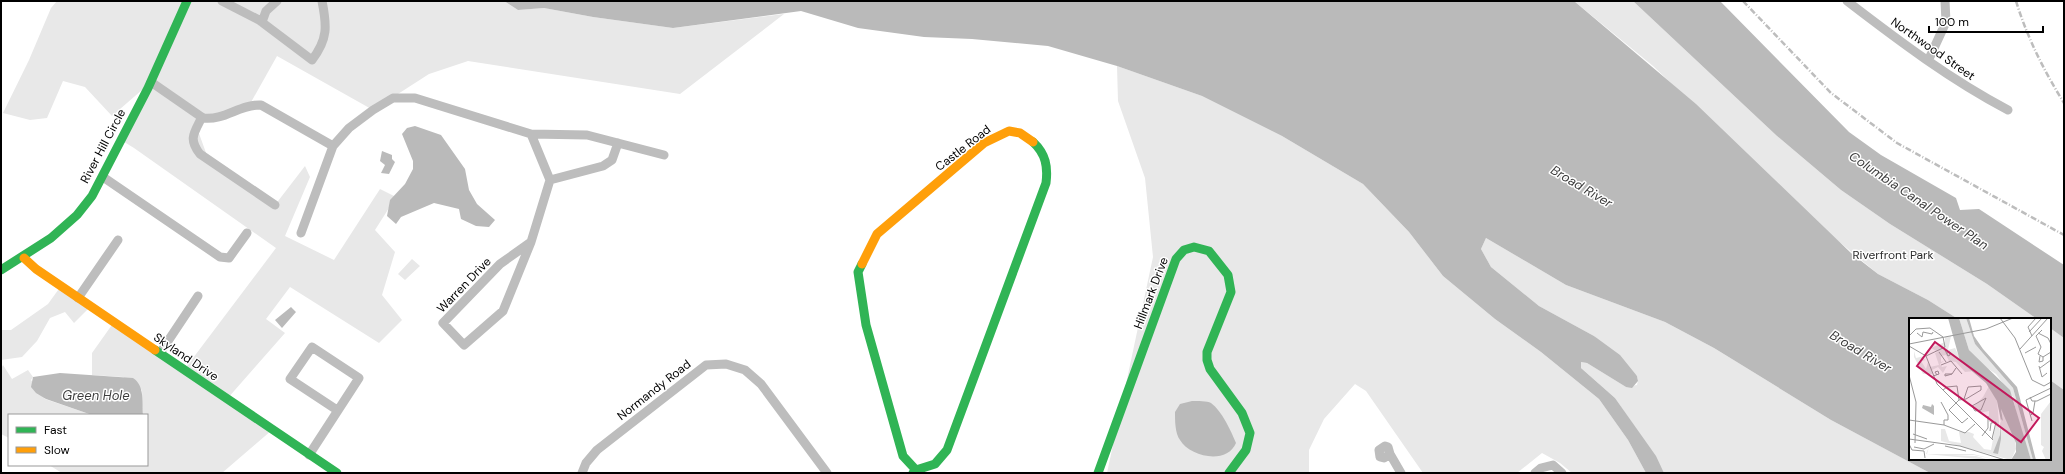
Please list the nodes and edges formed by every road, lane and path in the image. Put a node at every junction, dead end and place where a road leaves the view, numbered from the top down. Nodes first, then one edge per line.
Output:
1 (187, 1) edge
2 (222, 1) edge
3 (277, 1) edge
4 (322, 1) edge
5 (1847, 1) edge
6 (1945, 1) edge
7 (262, 22) junction
8 (1928, 61) junction
9 (151, 82) junction
10 (2008, 110) dead end
11 (202, 117) junction
12 (531, 134) junction
13 (618, 143) junction
14 (333, 146) junction
15 (664, 155) dead end
16 (103, 177) junction
17 (550, 180) junction
18 (275, 205) dead end
19 (247, 233) dead end
20 (302, 233) dead end
21 (118, 240) dead end
22 (531, 242) junction
23 (24, 258) junction
24 (1, 270) edge
25 (198, 296) dead end
26 (78, 298) junction
27 (160, 353) junction
28 (337, 410) junction
29 (1390, 454) dead end
30 (309, 455) junction
31 (914, 471) edge
32 (337, 473) edge
33 (582, 473) edge
34 (827, 473) edge
35 (1098, 473) edge
36 (1229, 473) edge
37 (1401, 473) edge
38 (1535, 473) edge
39 (1562, 473) edge

1 - 9 street, River Hill Circle
2 - 7 street
3 - 7 street
4 - 7 street
5 - 8 street, Northwood Street
6 - 8 street
8 - 10 street, Northwood Street
9 - 11 street
9 - 16 street, River Hill Circle
11 - 14 street
11 - 18 street
12 - 13 street
12 - 14 street
12 - 17 street
13 - 15 street
13 - 17 street
14 - 20 street
16 - 19 street
16 - 23 street, River Hill Circle
17 - 22 street, Warren Drive
21 - 26 street
22 - 22 street, Warren Drive
23 - 24 street, River Hill Circle
23 - 26 street, Skyland Drive
25 - 27 street
26 - 27 street, Skyland Drive
27 - 30 street, Skyland Drive
28 - 28 street
28 - 30 street
29 - 37 street
30 - 32 street, Skyland Drive
31 - 31 street, Castle Road
33 - 34 street, Normandy Road
35 - 36 street, Hillmark Drive
38 - 39 street

